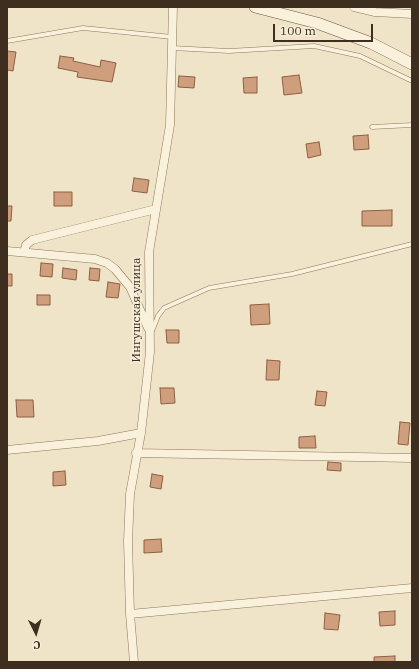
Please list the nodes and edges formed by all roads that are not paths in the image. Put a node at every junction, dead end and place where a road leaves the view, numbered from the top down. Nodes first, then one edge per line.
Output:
1 (172, 7) edge
2 (255, 7) edge
3 (354, 7) edge
4 (412, 14) edge
5 (172, 37) junction
6 (7, 41) edge
7 (172, 48) junction
8 (412, 64) edge
9 (412, 81) edge
10 (412, 126) edge
11 (372, 127) dead end
12 (156, 209) junction
13 (412, 244) edge
14 (7, 251) edge
15 (24, 252) junction
16 (151, 334) junction
17 (141, 433) junction
18 (7, 450) edge
19 (136, 453) junction
20 (412, 458) edge
21 (412, 588) edge
22 (130, 614) junction
23 (134, 662) edge

1 - 5 street, Ингушская улица
2 - 8 main road
3 - 4 street
5 - 6 lane
5 - 7 street, Ингушская улица
7 - 9 lane
7 - 12 street, Ингушская улица
10 - 11 lane
12 - 15 street
12 - 16 street, Ингушская улица
13 - 16 lane
14 - 15 street
15 - 16 street
16 - 17 street, Ингушская улица
17 - 18 street
17 - 19 street, Ингушская улица
19 - 20 street
19 - 22 street, Ингушская улица
21 - 22 street
22 - 23 street, Ингушская улица

